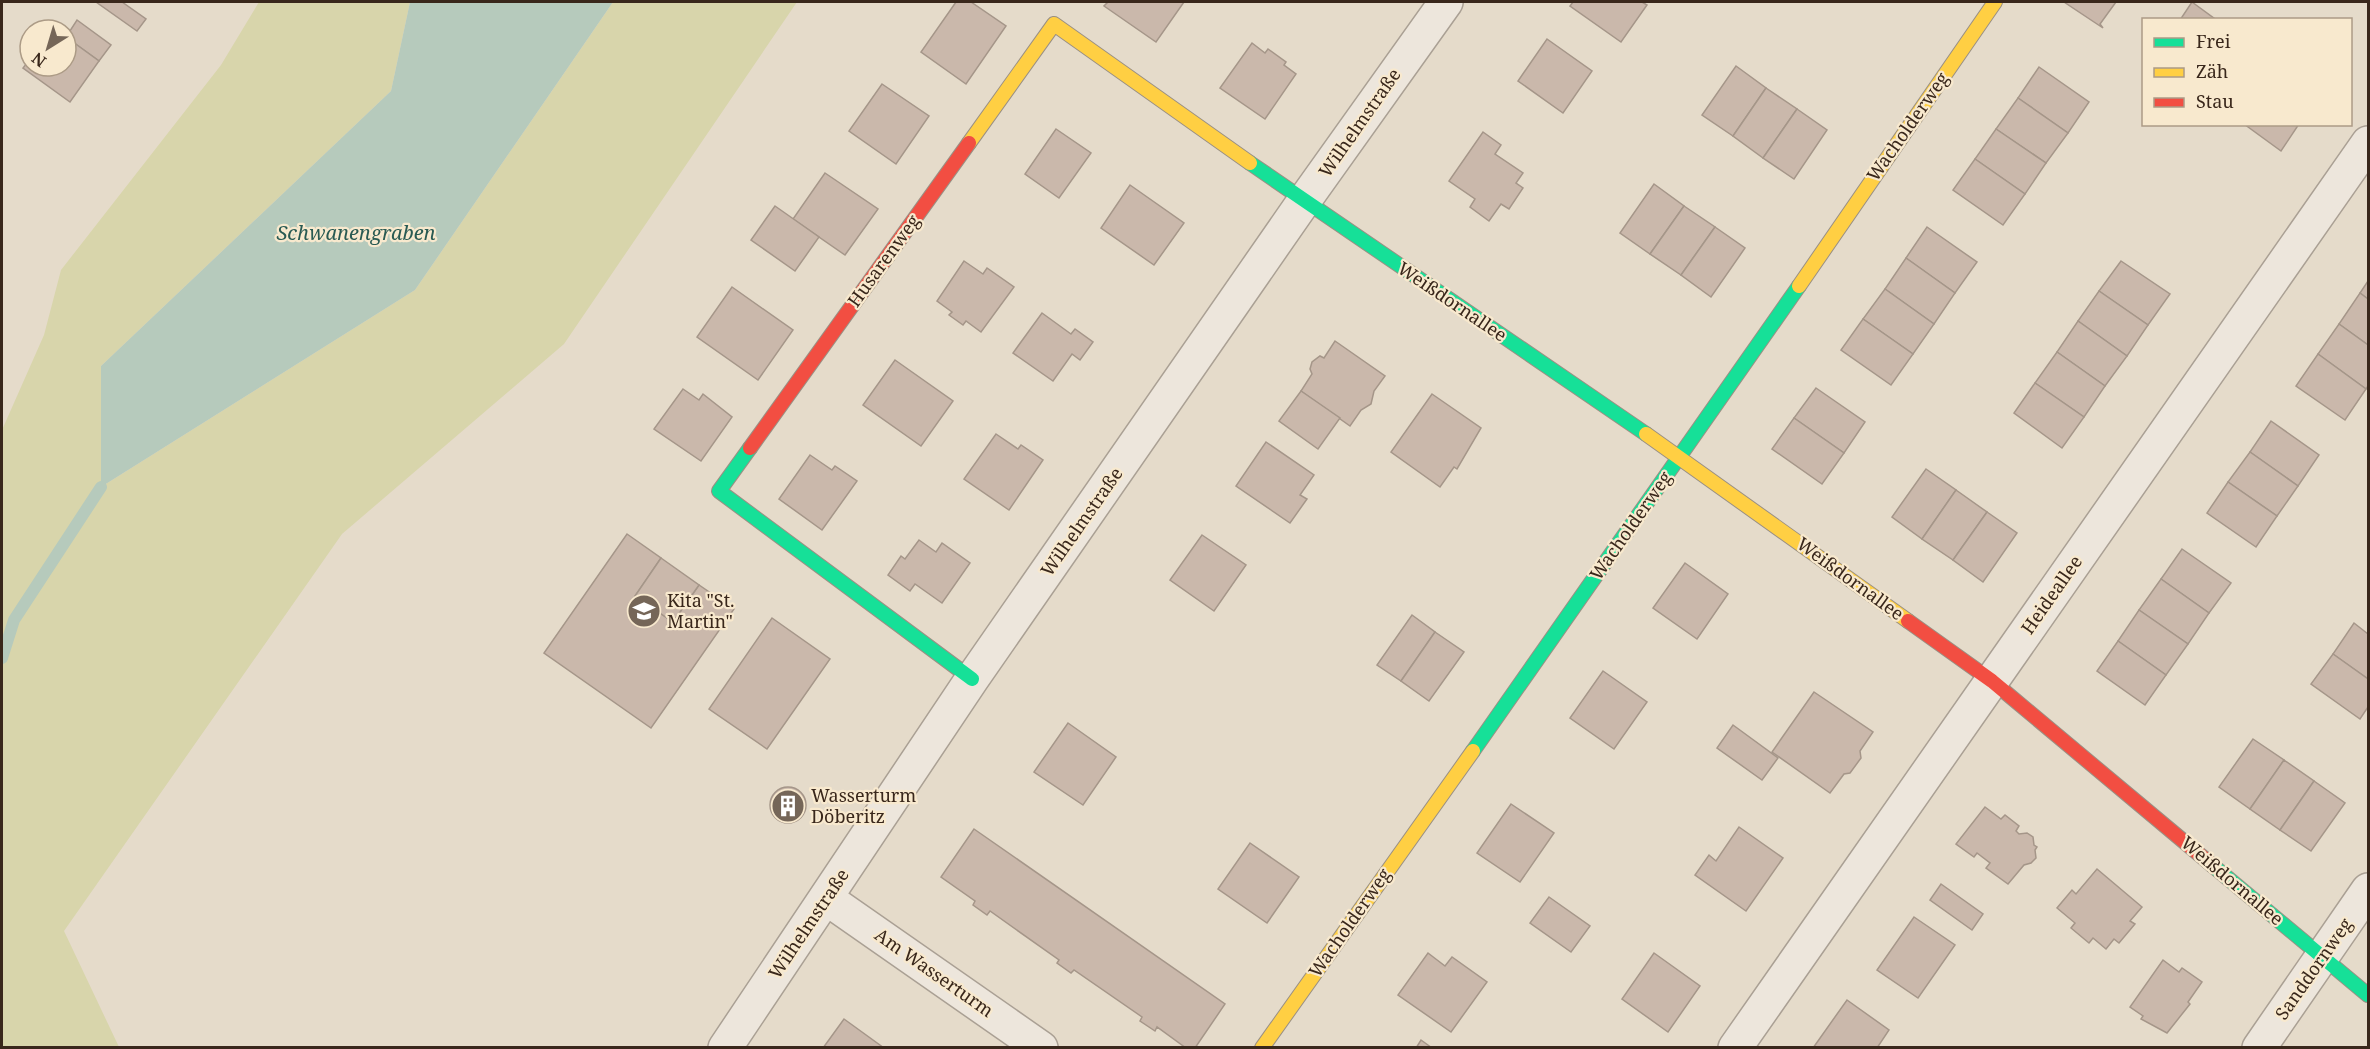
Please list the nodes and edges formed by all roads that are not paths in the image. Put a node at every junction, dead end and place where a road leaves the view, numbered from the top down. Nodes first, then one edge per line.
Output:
1 (1446, 2) edge
2 (1995, 2) edge
3 (2368, 143) edge
4 (1304, 201) junction
5 (1680, 457) junction
6 (972, 679) junction
7 (1992, 681) junction
8 (2368, 890) edge
9 (826, 898) junction
10 (2323, 957) junction
11 (2368, 995) edge
12 (725, 1047) edge
13 (1041, 1047) edge
14 (1262, 1047) edge
15 (1735, 1047) edge
16 (2259, 1047) edge

1 - 4 street, Wilhelmstraße
2 - 5 street, Wacholderweg
3 - 7 street, Heideallee
4 - 5 street, Weißdornallee
4 - 6 street, Wilhelmstraße
4 - 6 street, Husarenweg
5 - 7 street, Weißdornallee
5 - 14 street, Wacholderweg
6 - 9 street, Wilhelmstraße
7 - 10 street, Weißdornallee
7 - 15 street, Heideallee
8 - 10 street, Sanddornweg
9 - 12 street, Wilhelmstraße
9 - 13 street, Am Wasserturm
10 - 11 street, Weißdornallee
10 - 16 street, Sanddornweg

